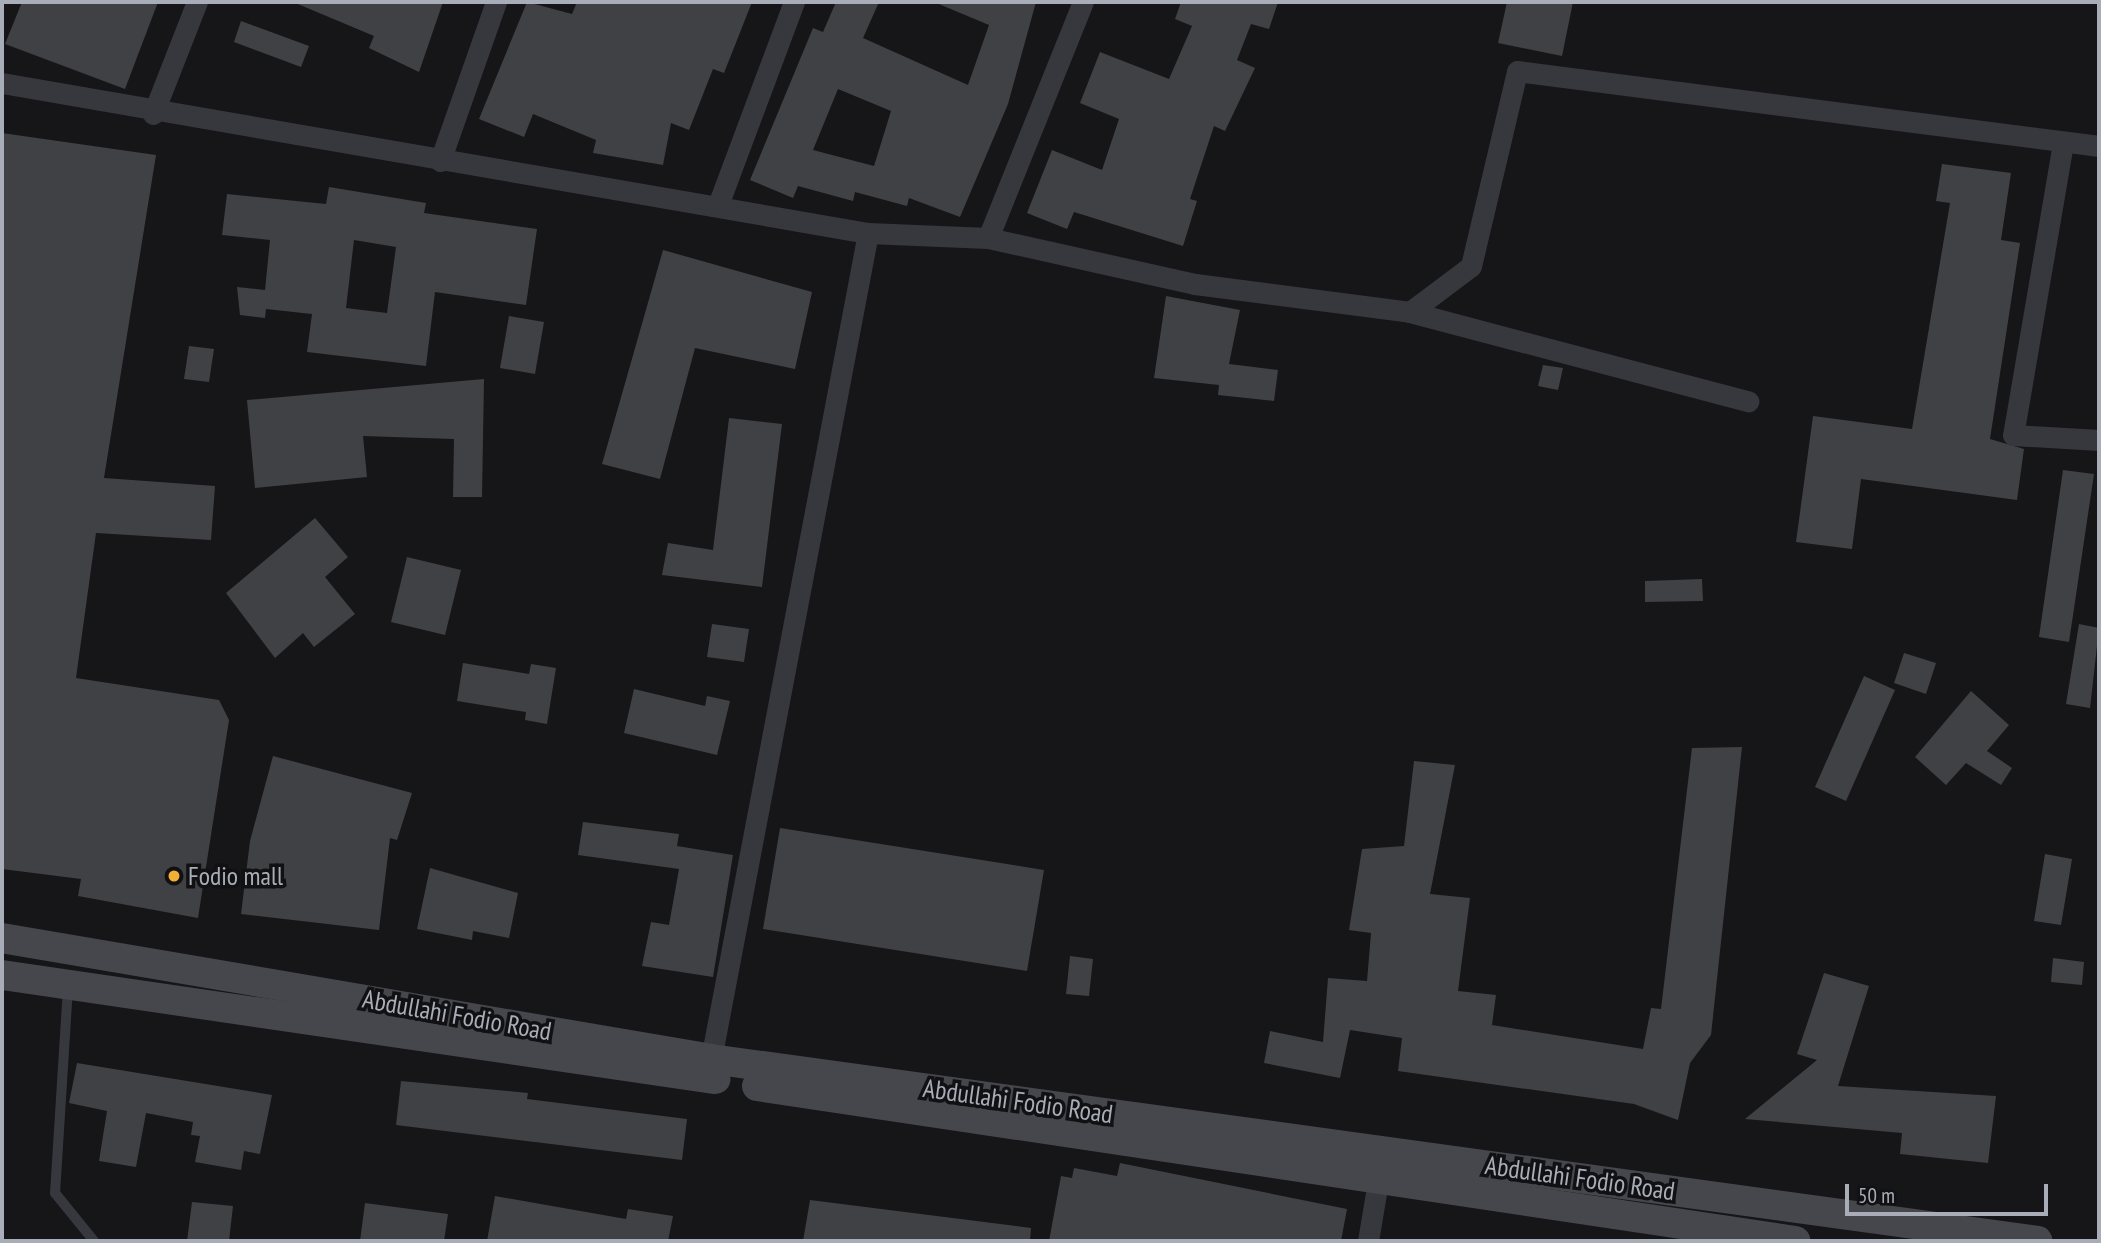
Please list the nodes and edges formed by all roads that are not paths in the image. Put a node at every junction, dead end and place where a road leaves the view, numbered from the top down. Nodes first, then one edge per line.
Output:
1 (196, 2) edge
2 (496, 2) edge
3 (794, 2) edge
4 (1083, 2) edge
5 (2, 83) edge
6 (153, 114) junction
7 (2063, 144) junction
8 (2099, 146) edge
9 (440, 161) junction
10 (718, 205) junction
11 (868, 233) junction
12 (988, 238) junction
13 (1410, 312) junction
14 (1748, 401) dead end
15 (2099, 440) edge
16 (2, 938) edge
17 (2, 975) edge
18 (68, 985) junction
19 (712, 1059) junction
20 (1379, 1175) junction
21 (94, 1241) edge
22 (1368, 1241) edge
23 (1795, 1241) edge
24 (2038, 1241) edge

1 - 6 street
2 - 9 street
3 - 10 street
4 - 12 street
5 - 6 street
6 - 9 street
7 - 8 street
7 - 13 street
7 - 15 street
9 - 10 street
10 - 11 street
11 - 12 street
11 - 19 street
12 - 13 street
13 - 14 street
16 - 19 main road, Abdullahi Fodio Road
17 - 18 main road, Abdullahi Fodio Road
18 - 20 main road, Abdullahi Fodio Road
18 - 21 lane
19 - 24 main road, Abdullahi Fodio Road
20 - 22 street
20 - 23 main road, Abdullahi Fodio Road

